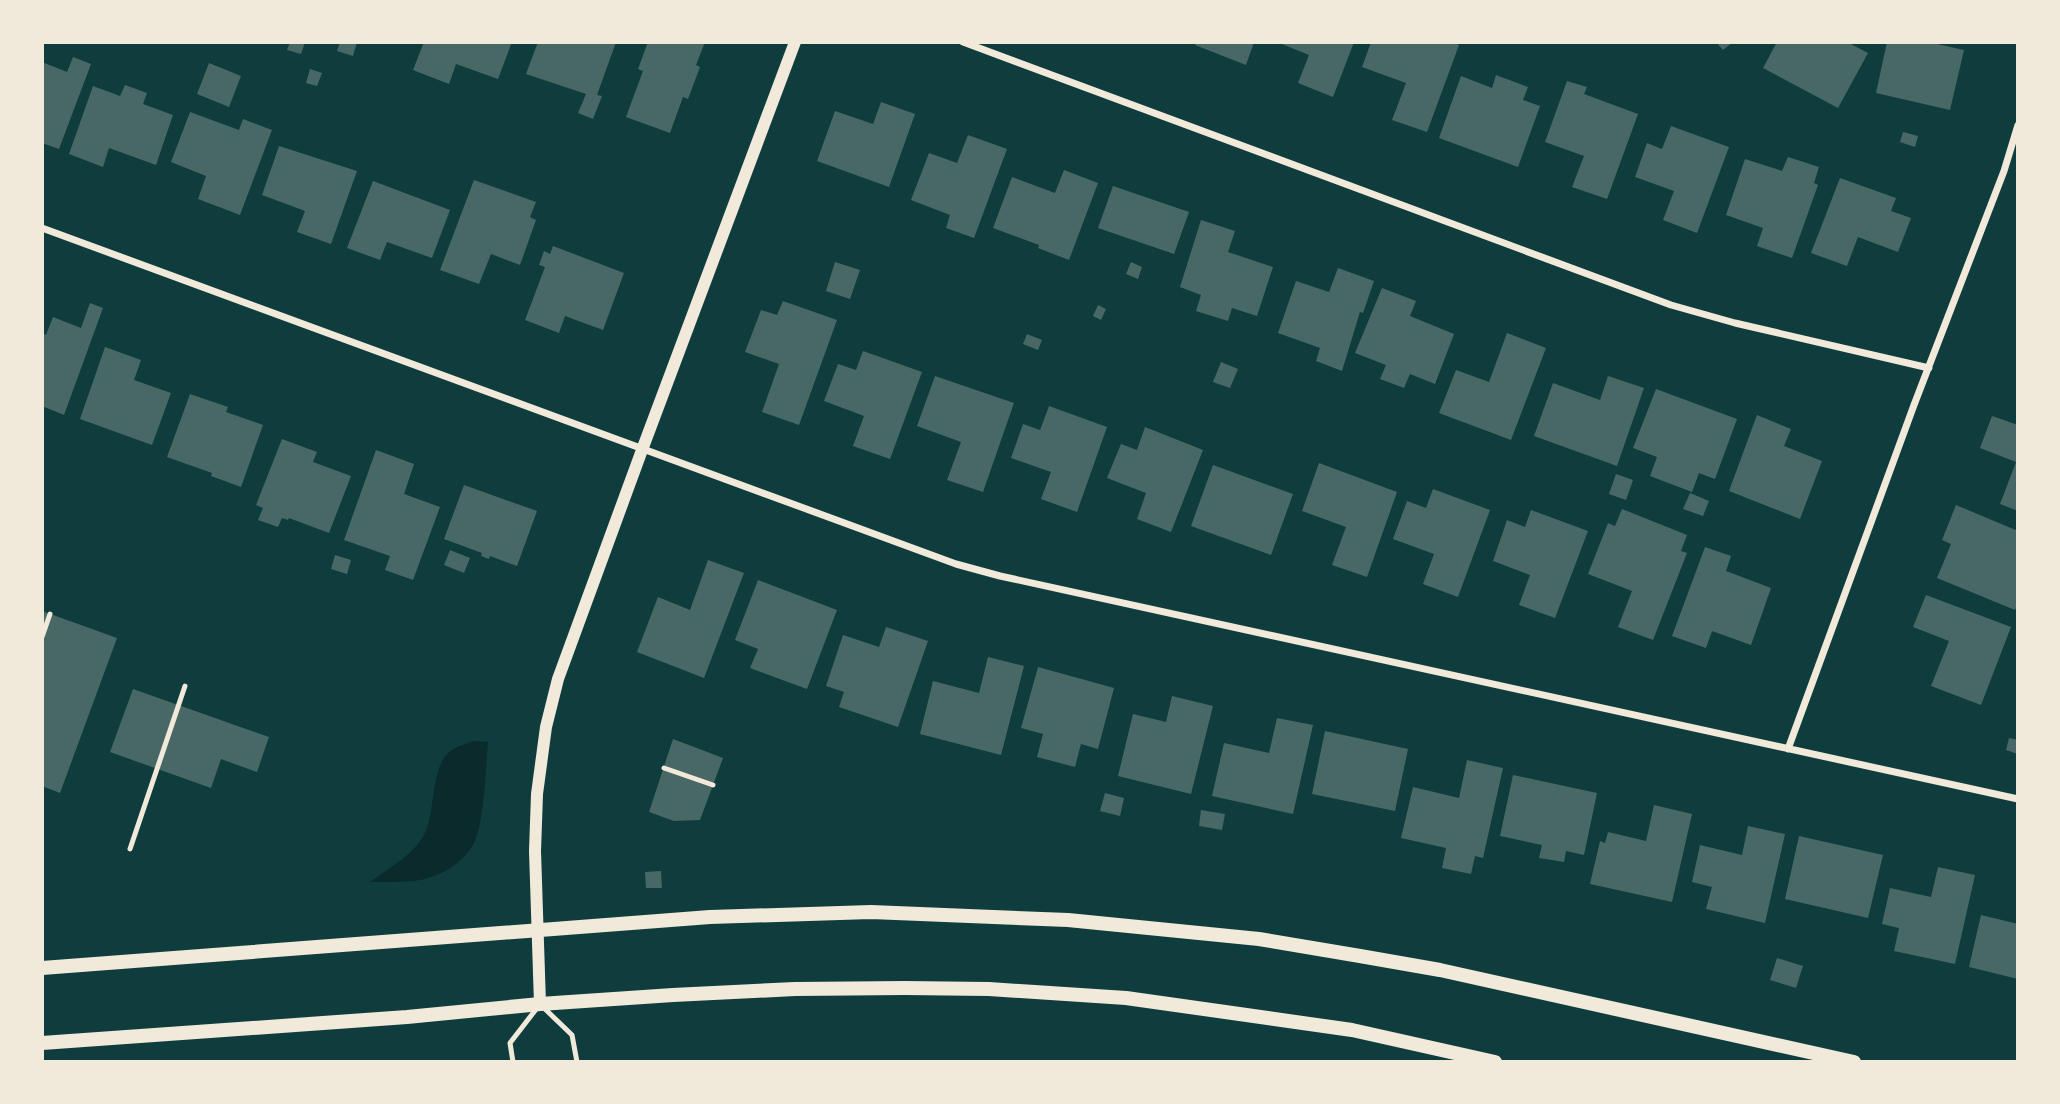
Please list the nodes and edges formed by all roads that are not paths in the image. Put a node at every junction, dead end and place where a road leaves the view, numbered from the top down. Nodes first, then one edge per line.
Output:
1 (794, 42) edge
2 (963, 42) edge
3 (2018, 125) edge
4 (42, 228) edge
5 (1929, 368) junction
6 (642, 450) junction
7 (50, 614) dead end
8 (42, 636) edge
9 (185, 686) dead end
10 (1788, 748) junction
11 (664, 768) dead end
12 (713, 785) dead end
13 (2018, 799) edge
14 (130, 849) dead end
15 (537, 930) junction
16 (42, 968) edge
17 (540, 1004) junction
18 (42, 1043) edge
19 (513, 1062) edge
20 (577, 1062) edge
21 (1495, 1062) edge
22 (1854, 1062) edge

1 - 6 street
2 - 5 street
3 - 5 street
4 - 6 street
5 - 10 street
6 - 10 street
6 - 15 street
7 - 8 lane
9 - 14 lane
10 - 13 street
11 - 12 lane
15 - 16 main road
15 - 17 street
15 - 22 main road
17 - 18 main road
17 - 19 lane
17 - 20 lane
17 - 21 main road

